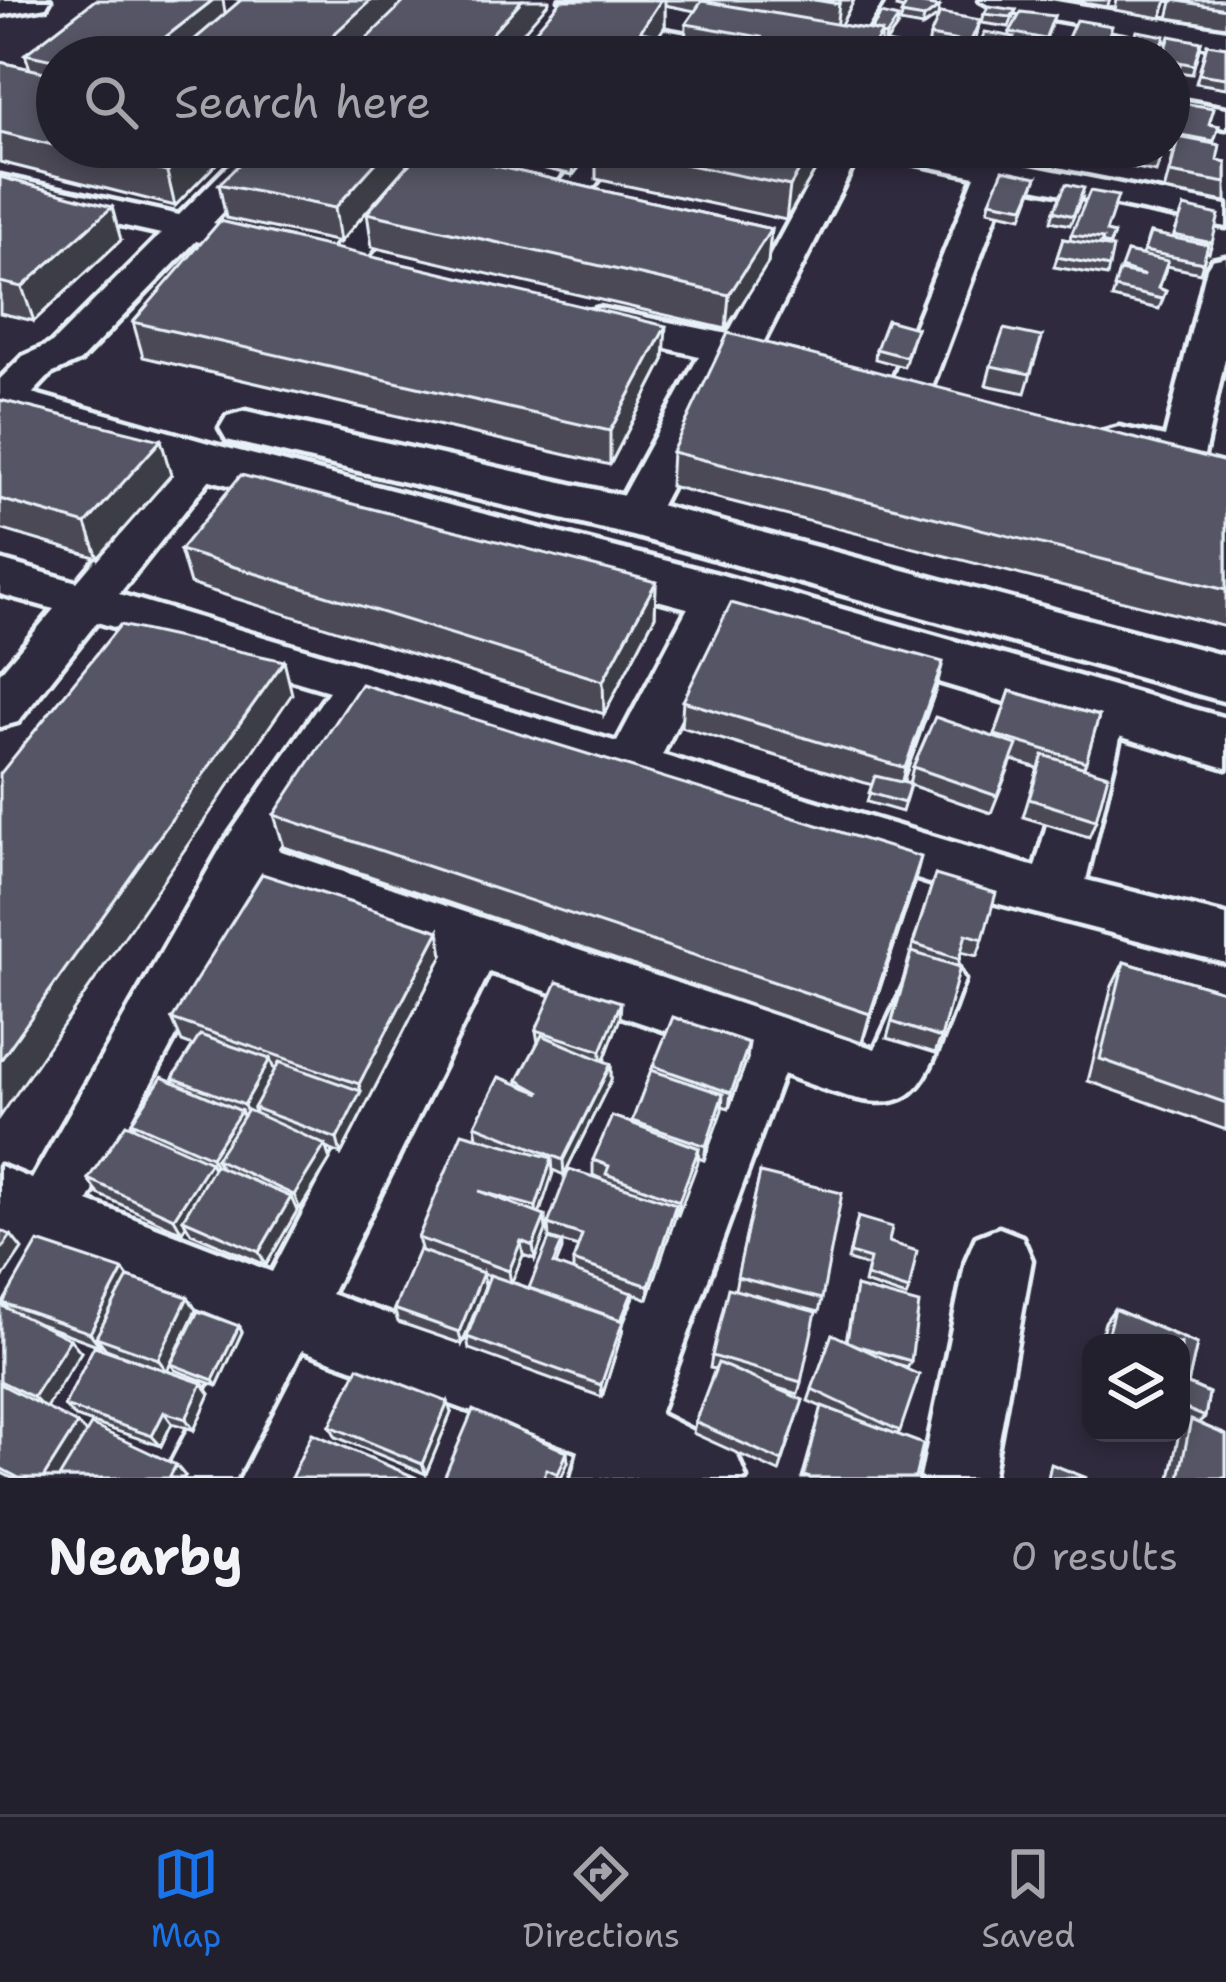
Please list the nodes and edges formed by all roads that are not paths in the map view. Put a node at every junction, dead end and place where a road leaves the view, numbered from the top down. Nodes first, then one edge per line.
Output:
1 (35, 0) edge
2 (183, 0) edge
3 (868, 0) edge
4 (996, 0) edge
5 (0, 5) edge
6 (568, 5) edge
7 (256, 6) edge
8 (688, 21) junction
9 (221, 36) edge
10 (679, 36) edge
11 (772, 36) edge
12 (846, 36) edge
13 (1226, 40) edge
14 (1190, 112) edge
15 (1226, 118) edge
16 (245, 168) edge
17 (424, 168) edge
18 (582, 168) edge
19 (835, 168) edge
20 (992, 168) edge
21 (997, 169) junction
22 (0, 187) edge
23 (619, 197) edge
24 (1226, 216) edge
25 (186, 229) junction
26 (753, 229) edge
27 (798, 239) junction
28 (343, 262) junction
29 (1226, 268) edge
30 (388, 272) edge
31 (566, 313) edge
32 (723, 349) junction
33 (816, 370) edge
34 (10, 381) edge
35 (863, 381) edge
36 (909, 392) junction
37 (955, 402) edge
38 (1091, 434) edge
39 (203, 460) junction
40 (633, 518) junction
41 (0, 578) edge
42 (718, 595) junction
43 (88, 604) junction
44 (1226, 679) edge
45 (362, 682) junction
46 (0, 708) edge
47 (1102, 709) junction
48 (1226, 743) edge
49 (631, 765) junction
50 (242, 860) junction
51 (1056, 892) junction
52 (960, 910) junction
53 (1226, 939) edge
54 (473, 944) junction
55 (767, 1038) junction
56 (23, 1206) edge
57 (999, 1260) dead end
58 (0, 1285) edge
59 (286, 1311) junction
60 (613, 1454) edge
61 (199, 1478) edge
62 (711, 1478) edge
63 (956, 1478) edge

1 - 5 street
2 - 7 street
3 - 12 street
4 - 13 street
6 - 8 street
7 - 9 street
8 - 10 street
8 - 11 street
14 - 15 street
16 - 25 street
17 - 28 street
18 - 23 street
19 - 27 street
20 - 21 street
21 - 24 street
21 - 36 street
22 - 25 street
25 - 28 street
25 - 34 street
26 - 27 street
27 - 32 street
28 - 30 street
29 - 38 street
31 - 32 street
32 - 33 street
32 - 40 street
34 - 39 street
34 - 40 street
35 - 36 street
36 - 37 street
39 - 42 street
39 - 43 street
40 - 44 street
41 - 43 street
42 - 47 street
42 - 49 street
43 - 45 street
43 - 46 street
45 - 49 street
45 - 50 street
47 - 48 street
47 - 51 street
49 - 52 street
50 - 54 street
50 - 56 street
51 - 52 street
51 - 53 street
52 - 55 street
54 - 55 street
54 - 59 street
55 - 60 street
56 - 58 street
56 - 59 street
57 - 63 street
59 - 60 street
59 - 61 street
60 - 62 street

